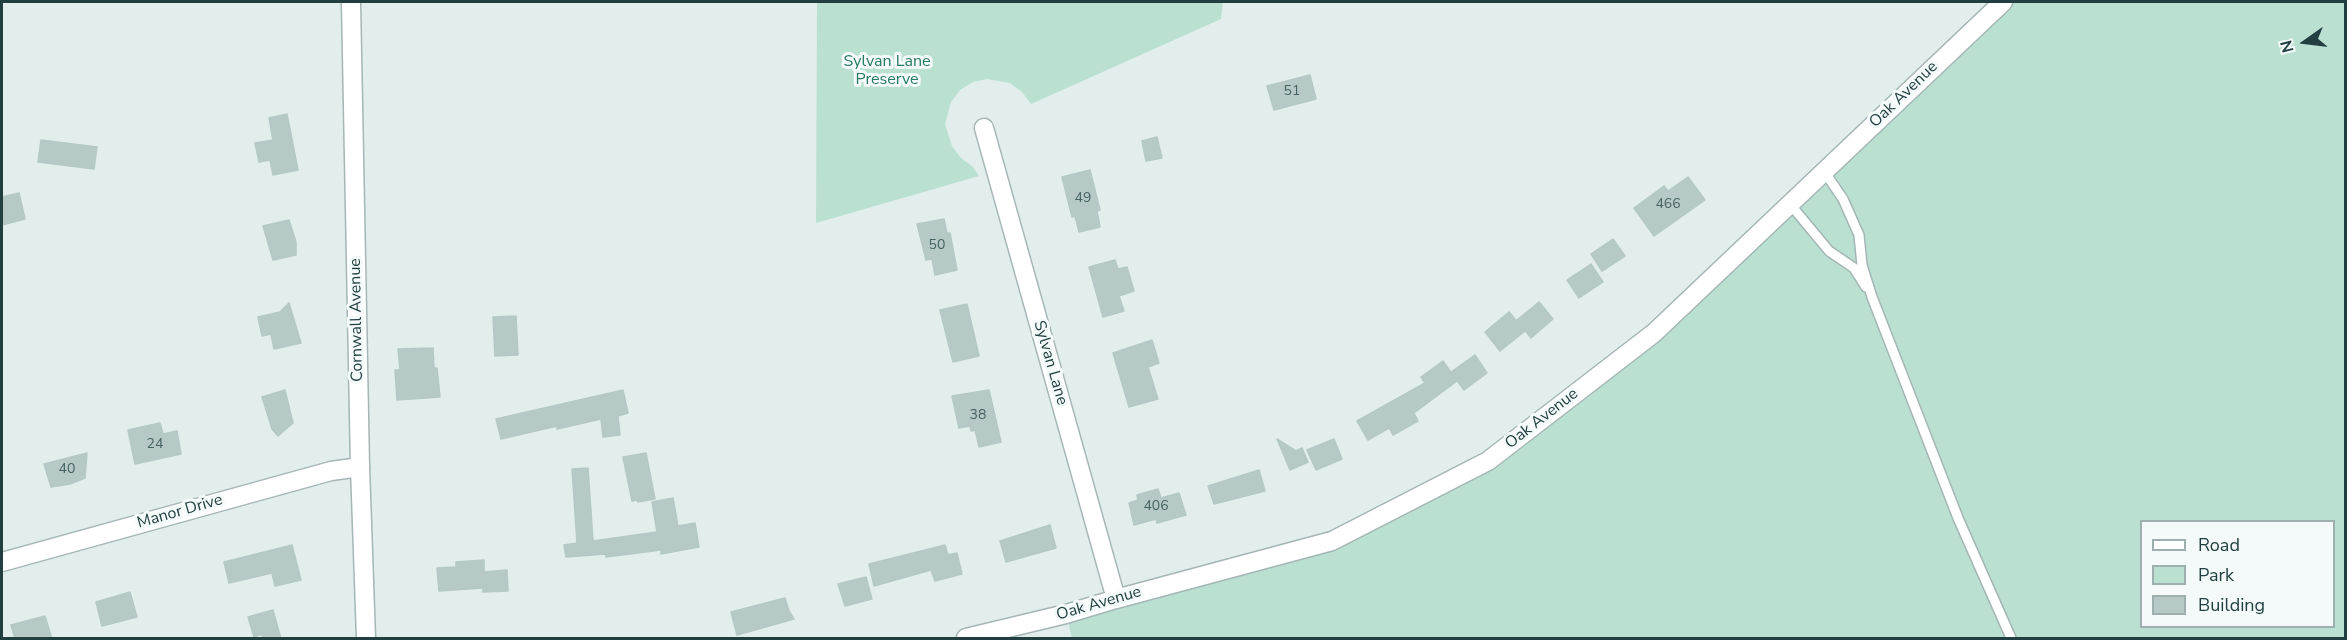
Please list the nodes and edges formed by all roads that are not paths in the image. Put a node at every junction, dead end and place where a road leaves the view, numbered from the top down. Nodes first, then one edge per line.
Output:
1 (351, 2) edge
2 (2003, 2) edge
3 (984, 128) dead end
4 (1824, 171) junction
5 (1790, 204) junction
6 (1872, 297) junction
7 (360, 467) junction
8 (2, 562) edge
9 (1116, 599) junction
10 (366, 639) edge
11 (966, 639) edge
12 (2011, 639) edge

1 - 7 street, Cornwall Avenue
2 - 4 street, Oak Avenue
3 - 9 street, Sylvan Lane
4 - 5 street, Oak Avenue
4 - 6 lane
5 - 6 lane
5 - 9 street, Oak Avenue
6 - 12 lane
7 - 8 street, Manor Drive
7 - 10 street, Cornwall Avenue
9 - 11 street, Oak Avenue

